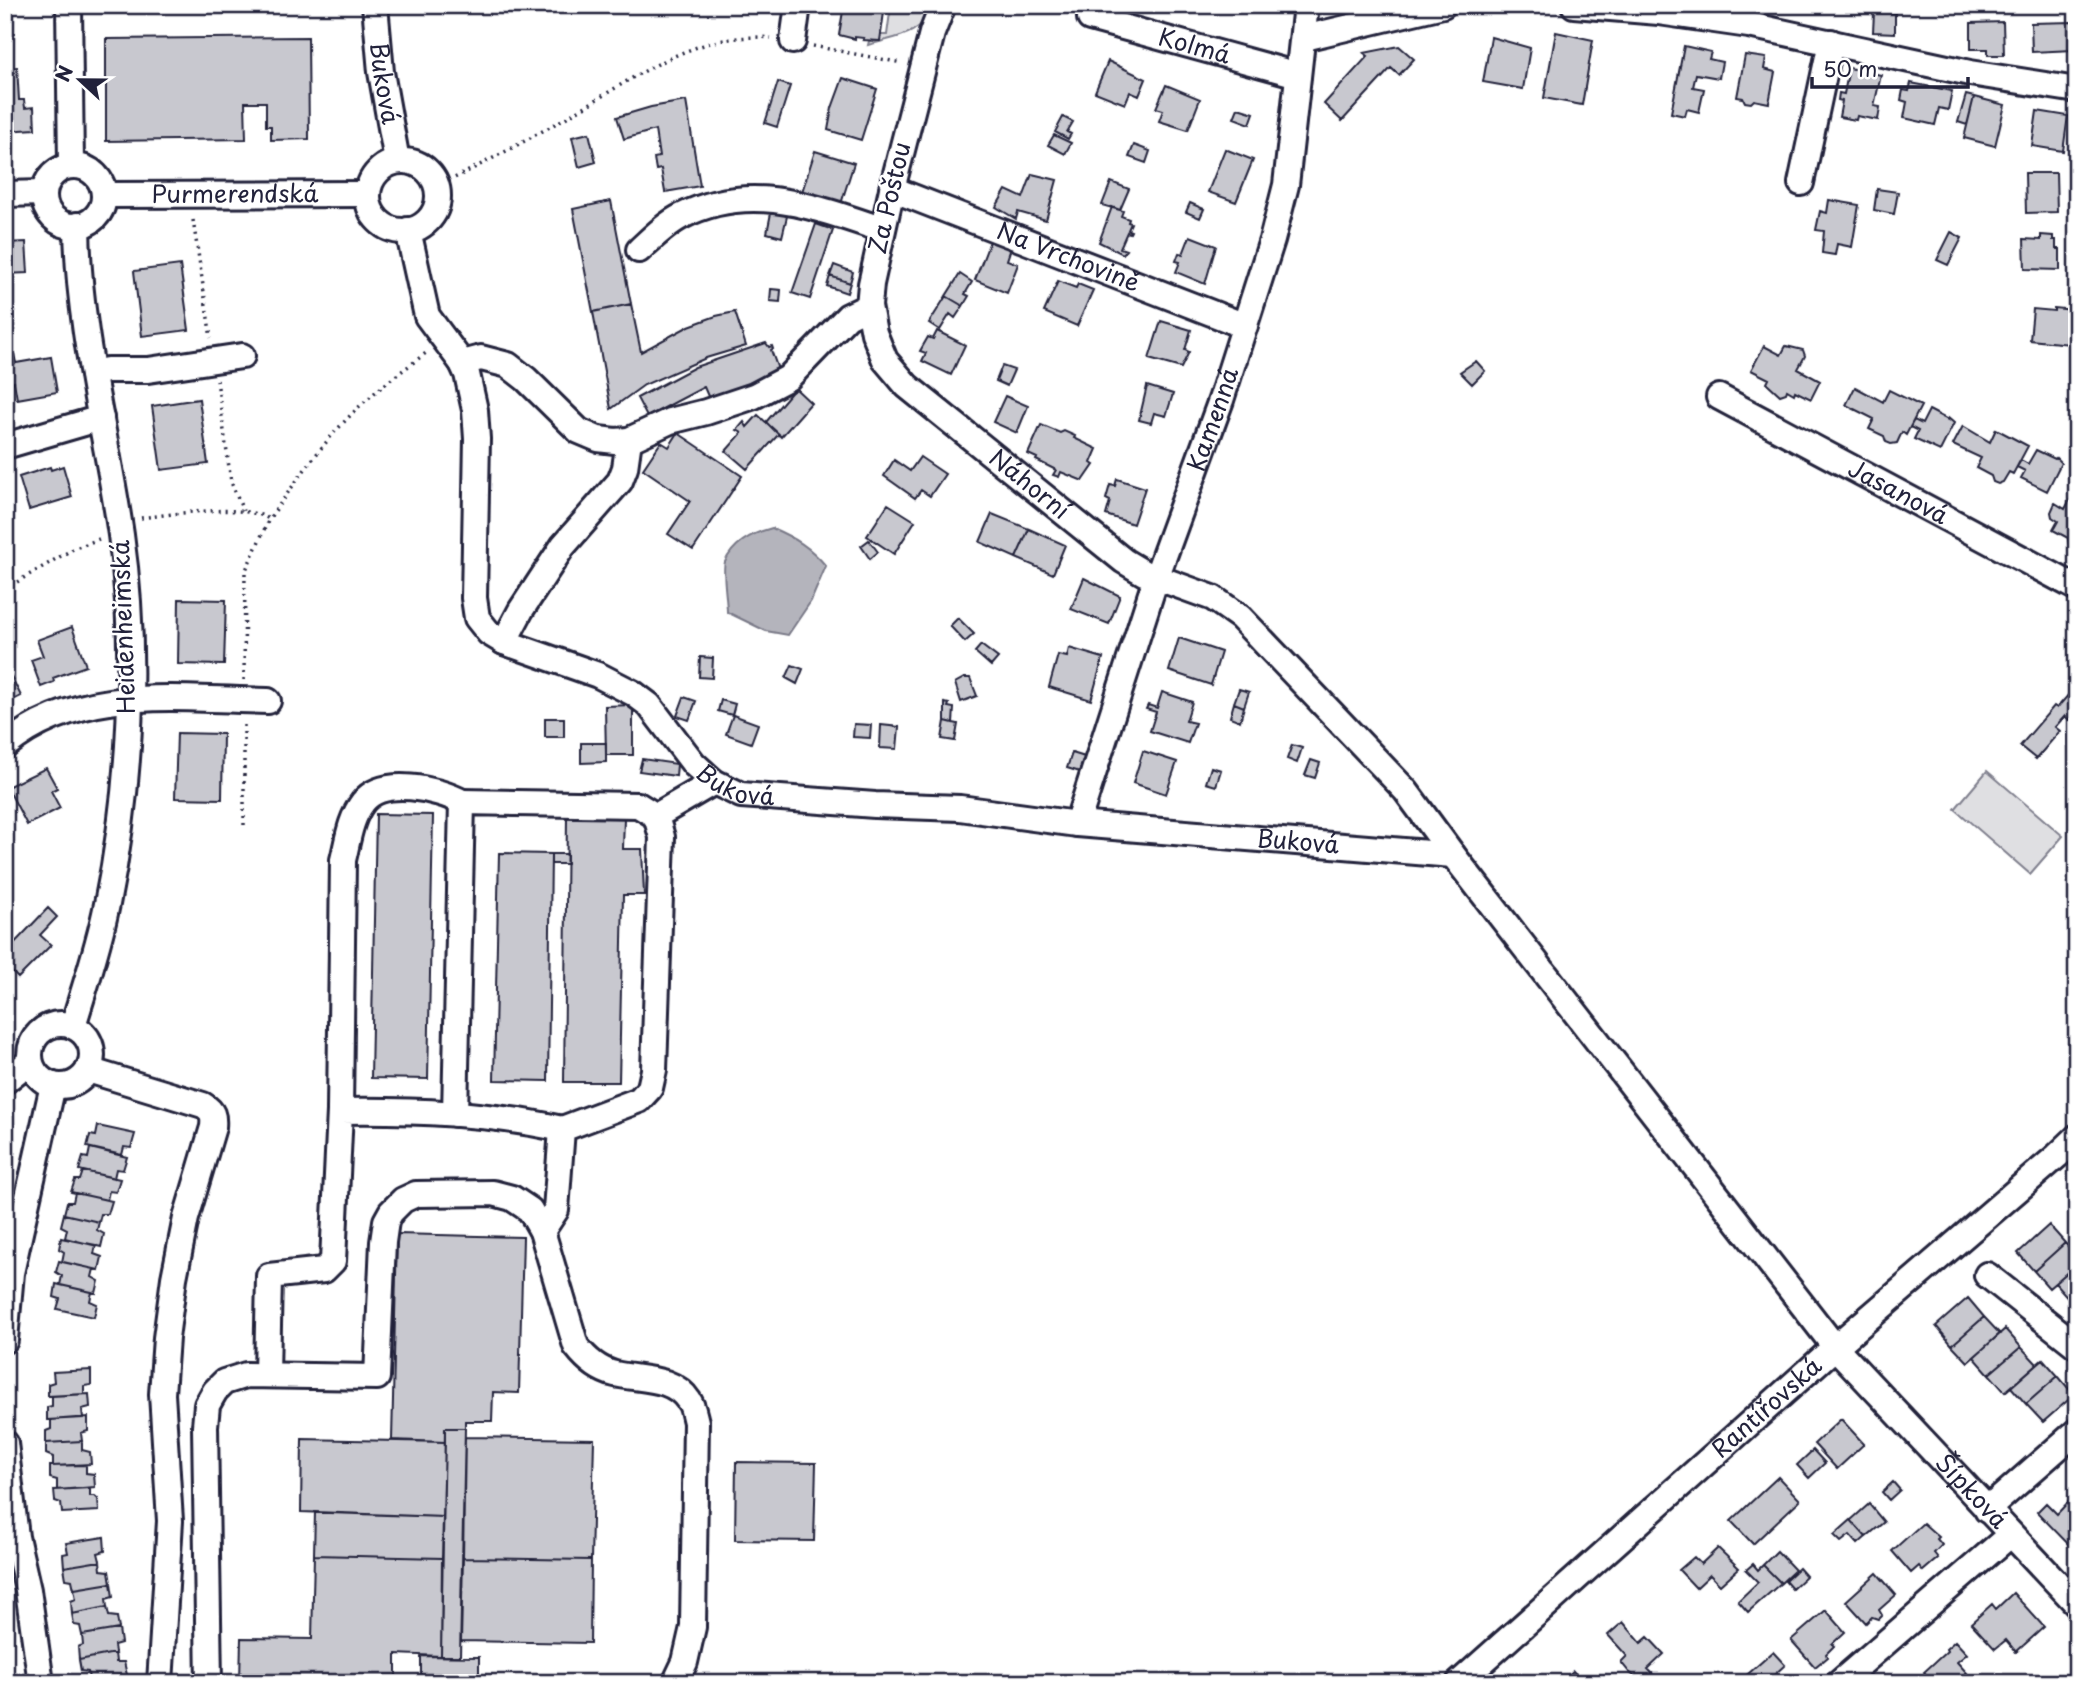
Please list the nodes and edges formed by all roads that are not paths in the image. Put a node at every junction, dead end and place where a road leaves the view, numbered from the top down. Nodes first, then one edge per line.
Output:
1 (69, 5) edge
2 (375, 5) edge
3 (798, 5) edge
4 (943, 5) edge
5 (1306, 5) edge
6 (1443, 5) edge
7 (1574, 5) edge
8 (1090, 18) dead end
9 (1304, 38) junction
10 (793, 41) road end
11 (1831, 42) junction
12 (1298, 75) junction
13 (2077, 90) edge
14 (397, 162) junction
15 (71, 166) junction
16 (1801, 183) dead end
17 (892, 189) junction
18 (44, 193) junction
19 (5, 194) edge
20 (368, 194) junction
21 (104, 195) junction
22 (77, 225) junction
23 (881, 229) junction
24 (408, 230) junction
25 (639, 250) dead end
26 (869, 306) junction
27 (1245, 326) junction
28 (242, 356) dead end
29 (462, 363) junction
30 (93, 374) junction
31 (907, 386) joint
32 (1719, 397) dead end
33 (101, 418) junction
34 (629, 440) junction
35 (5, 446) edge
36 (1156, 578) junction
37 (2077, 588) edge
38 (504, 642) junction
39 (129, 700) junction
40 (256, 701) road end
41 (5, 746) edge
42 (713, 782) junction
43 (463, 802) junction
44 (656, 816) junction
45 (1077, 824) junction
46 (1453, 855) junction
47 (73, 1026) junction
48 (30, 1061) junction
49 (88, 1069) junction
50 (5, 1082) edge
51 (53, 1085) junction
52 (340, 1111) junction
53 (455, 1114) junction
54 (562, 1129) junction
55 (2077, 1136) edge
56 (542, 1231) junction
57 (1987, 1275) dead end
58 (5, 1340) edge
59 (2077, 1346) edge
60 (1835, 1347) junction
61 (267, 1375) junction
62 (2077, 1431) edge
63 (5, 1443) edge
64 (1987, 1510) junction
65 (2010, 1535) junction
66 (10, 1538) edge
67 (2077, 1604) edge
68 (41, 1683) edge
69 (160, 1683) edge
70 (209, 1683) edge
71 (676, 1683) edge
72 (1459, 1683) edge
73 (1839, 1683) edge

1 - 15 street
2 - 14 street, Buková
3 - 10 street
4 - 17 street, Za Poštou
5 - 9 street, Kamenná
6 - 9 street
7 - 11 street
8 - 12 street, Kolmá
9 - 12 street, Kamenná
11 - 13 street
11 - 16 street
12 - 27 street, Kamenná
14 - 20 street
14 - 24 street
15 - 18 street
15 - 21 street
17 - 23 street, Za Poštou
17 - 27 street, Na Vrchovině
18 - 19 street
18 - 22 street
20 - 21 street, Purmerendská
20 - 24 street
21 - 22 street
22 - 30 street, Heidenheimská
23 - 25 street
23 - 26 street, Za Poštou
24 - 29 street, Buková
26 - 31 street, Za Poštou
26 - 34 street
27 - 36 street, Kamenná
28 - 30 street
29 - 34 street
29 - 38 street, Buková
30 - 33 street, Heidenheimská
31 - 36 street, Náhorní
32 - 37 street, Jasanová
33 - 35 street
33 - 39 street, Heidenheimská
34 - 38 street
36 - 45 street, Kamenná
36 - 46 street, Náhorní
38 - 42 street, Buková
39 - 40 street
39 - 41 street
39 - 47 street, Heidenheimská
42 - 44 street
42 - 45 street, Buková
43 - 44 street
43 - 52 street
43 - 53 street
44 - 54 street
45 - 46 street, Buková
46 - 60 street, Šípková
47 - 48 street
47 - 49 street
48 - 50 street
48 - 51 street
49 - 51 street
49 - 69 street
51 - 58 street
52 - 53 street
52 - 61 street
53 - 54 street
54 - 56 street
55 - 60 street, Rantířovská
56 - 61 street
56 - 71 street
57 - 59 street
60 - 64 street, Šípková
60 - 72 street, Rantířovská
61 - 70 street
62 - 64 street
63 - 66 street
64 - 65 street, Šípková
65 - 67 street
65 - 73 street, Šípková
66 - 68 street

